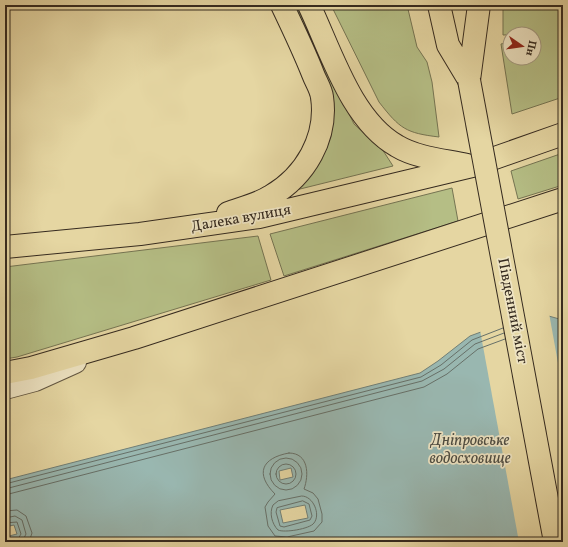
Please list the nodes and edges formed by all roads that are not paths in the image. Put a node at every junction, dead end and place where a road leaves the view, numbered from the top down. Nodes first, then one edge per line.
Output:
1 (282, 5) edge
2 (309, 5) edge
3 (439, 5) edge
4 (479, 5) edge
5 (469, 80) junction
6 (563, 134) edge
7 (472, 166) junction
8 (563, 199) edge
9 (188, 228) junction
10 (12, 246) edge
11 (94, 350) junction
12 (5, 373) edge
13 (5, 388) edge
14 (555, 542) edge

1 - 9 main road
2 - 7 main road
3 - 5 main road
4 - 5 main road
5 - 14 main road, Південний міст, bridge
6 - 7 main road, Далека вулиця
7 - 9 main road, Далека вулиця
8 - 11 main road
9 - 10 main road, Далека вулиця
11 - 12 main road
11 - 13 street

